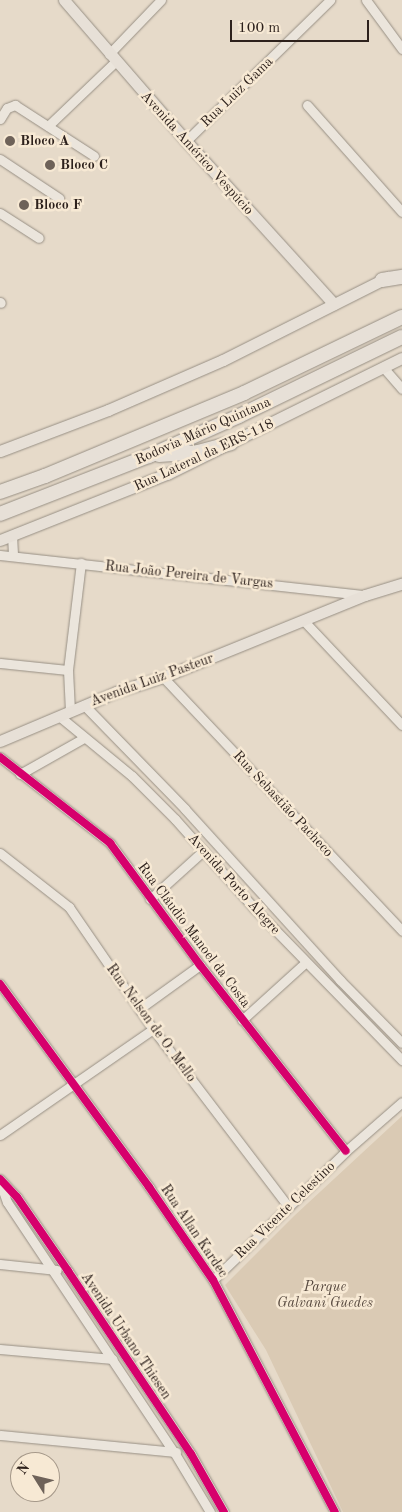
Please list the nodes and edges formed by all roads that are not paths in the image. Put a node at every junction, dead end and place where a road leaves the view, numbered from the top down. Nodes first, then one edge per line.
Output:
1 (64, 0) edge
2 (161, 0) edge
3 (330, 0) edge
4 (366, 0) edge
5 (402, 49) edge
6 (112, 58) junction
7 (307, 105) dead end
8 (0, 118) edge
9 (48, 126) junction
10 (186, 142) junction
11 (94, 156) dead end
12 (0, 159) edge
13 (59, 198) dead end
14 (402, 212) edge
15 (0, 213) edge
16 (39, 238) dead end
17 (402, 270) edge
18 (402, 277) edge
19 (382, 280) junction
20 (334, 304) junction
21 (402, 317) edge
22 (402, 337) edge
23 (402, 358) edge
24 (383, 367) junction
25 (402, 389) edge
26 (231, 443) junction
27 (0, 451) edge
28 (148, 456) junction
29 (0, 492) edge
30 (0, 514) edge
31 (12, 535) junction
32 (0, 540) edge
33 (0, 555) edge
34 (13, 556) junction
35 (81, 563) junction
36 (402, 584) edge
37 (365, 595) junction
38 (304, 621) junction
39 (0, 663) edge
40 (68, 670) junction
41 (163, 677) junction
42 (84, 705) junction
43 (64, 714) junction
44 (402, 725) edge
45 (84, 738) junction
46 (0, 741) edge
47 (0, 757) edge
48 (20, 774) junction
49 (185, 809) junction
50 (175, 819) junction
51 (203, 851) junction
52 (0, 853) edge
53 (263, 895) junction
54 (150, 899) junction
55 (253, 907) junction
56 (402, 931) edge
57 (306, 962) junction
58 (200, 965) junction
59 (340, 980) junction
60 (0, 984) edge
61 (331, 989) junction
62 (139, 1009) junction
63 (242, 1020) junction
64 (153, 1028) junction
65 (402, 1043) edge
66 (402, 1060) edge
67 (72, 1085) junction
68 (402, 1102) edge
69 (0, 1135) edge
70 (346, 1151) junction
71 (0, 1180) edge
72 (288, 1206) junction
73 (0, 1264) edge
74 (53, 1269) junction
75 (68, 1271) junction
76 (213, 1280) junction
77 (0, 1349) edge
78 (112, 1359) junction
79 (0, 1435) edge
80 (174, 1452) junction
81 (190, 1454) junction
82 (210, 1512) edge
83 (224, 1512) edge
84 (335, 1512) edge

1 - 6 main road, Avenida Américo Vespúcio
2 - 6 street
3 - 10 street, Rua Luiz Gama
4 - 5 street
6 - 9 street
6 - 10 main road, Avenida Américo Vespúcio
7 - 14 street
8 - 9 street
9 - 11 street
10 - 20 main road, Avenida Américo Vespúcio
12 - 13 street
15 - 16 street
17 - 19 main road
18 - 19 highway
19 - 20 main road
20 - 27 main road
21 - 29 highway, Rodovia Mário Quintana
22 - 28 highway, Rodovia Mário Quintana
23 - 24 main road, Rua Lateral da ERS-118
24 - 25 street
24 - 26 main road, Rua Lateral da ERS-118
26 - 28 highway
26 - 31 main road, Rua Lateral da ERS-118
28 - 30 highway, Rodovia Mário Quintana
31 - 32 main road, Rua Lateral da ERS-118
31 - 34 street
33 - 34 street, Rua João Pereira de Vargas
34 - 35 street, Rua João Pereira de Vargas
35 - 37 street, Rua João Pereira de Vargas
35 - 40 street
36 - 37 main road, Avenida Luiz Pasteur
37 - 38 main road, Avenida Luiz Pasteur
38 - 41 main road, Avenida Luiz Pasteur
38 - 44 street
39 - 40 street
40 - 43 street
41 - 42 main road, Avenida Luiz Pasteur
41 - 56 street, Rua Sebastião Pacheco
42 - 43 main road, Avenida Luiz Pasteur
42 - 49 street, Avenida Porto Alegre
43 - 45 street, Avenida Porto Alegre
43 - 46 main road, Avenida Luiz Pasteur
45 - 48 street
45 - 50 street, Avenida Porto Alegre
47 - 48 street, Rua Cláudio Manoel da Costa
48 - 54 street, Rua Cláudio Manoel da Costa
49 - 50 street
49 - 53 street, Avenida Porto Alegre
50 - 51 street, Avenida Porto Alegre
51 - 54 street
51 - 55 street, Avenida Porto Alegre
52 - 62 street, Rua Nelson de O. Mello
53 - 55 street
53 - 59 street, Avenida Porto Alegre
54 - 58 street, Rua Cláudio Manoel da Costa
55 - 57 street, Avenida Porto Alegre
57 - 61 street, Avenida Porto Alegre
57 - 63 street
58 - 62 street
58 - 63 street, Rua Cláudio Manoel da Costa
59 - 61 street
59 - 65 street, Avenida Porto Alegre
60 - 67 street, Rua Allan Kardec
61 - 66 street, Avenida Porto Alegre
62 - 64 street, Rua Nelson de O. Mello
63 - 70 street, Rua Cláudio Manoel da Costa
64 - 67 street
64 - 72 street, Rua Nelson de O. Mello
67 - 69 street
67 - 76 street, Rua Allan Kardec
68 - 70 street, Rua Vicente Celestino
70 - 72 street, Rua Vicente Celestino
71 - 74 street, Avenida Urbano Thiesen
71 - 75 street, Avenida Urbano Thiesen
72 - 76 street, Rua Vicente Celestino
73 - 74 street
74 - 75 street
74 - 78 street, Avenida Urbano Thiesen
75 - 81 street, Avenida Urbano Thiesen
76 - 84 street, Rua Allan Kardec
77 - 78 street
78 - 80 street, Avenida Urbano Thiesen
79 - 80 street
80 - 81 street
80 - 82 street, Avenida Urbano Thiesen
81 - 83 street, Avenida Urbano Thiesen

